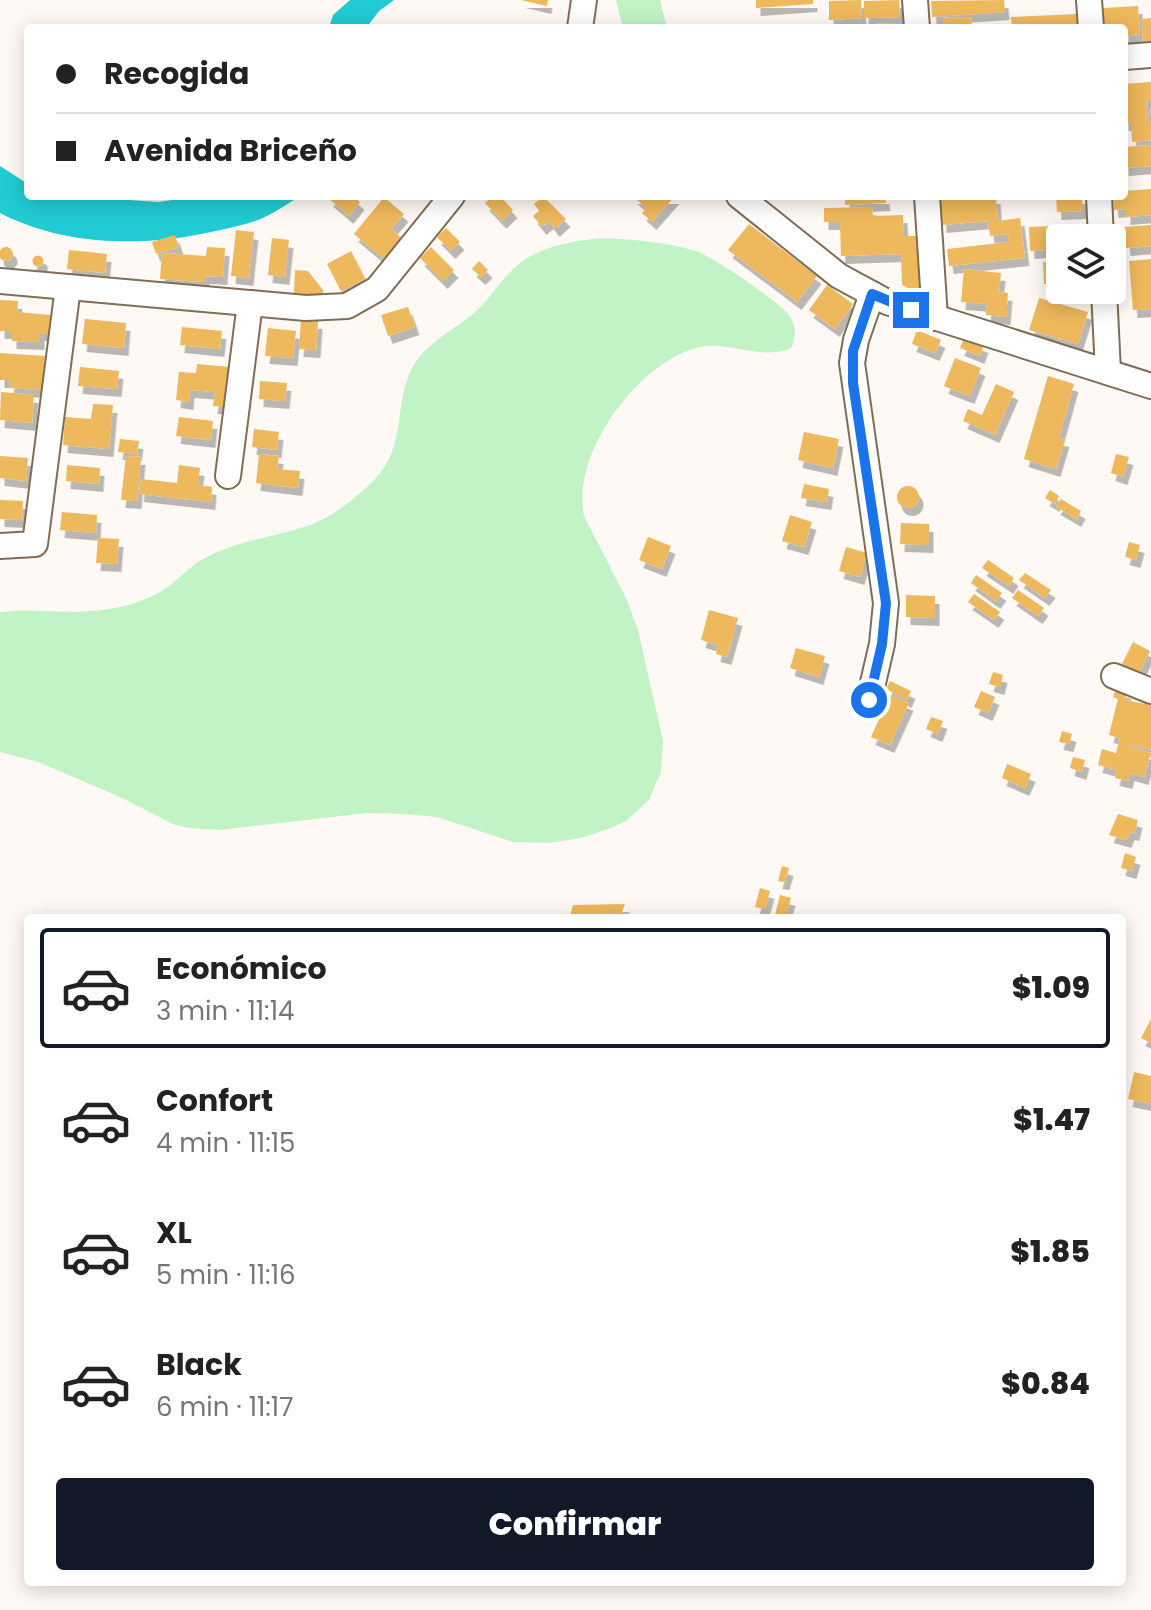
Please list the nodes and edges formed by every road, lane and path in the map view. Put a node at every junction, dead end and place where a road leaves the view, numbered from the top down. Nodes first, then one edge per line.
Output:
1 (584, 0) edge
2 (915, 0) edge
3 (1089, 0) edge
4 (581, 24) edge
5 (917, 24) edge
6 (1091, 24) edge
7 (1151, 55) edge
8 (1128, 57) edge
9 (449, 200) edge
10 (744, 200) edge
11 (927, 200) edge
12 (1099, 200) edge
13 (1100, 224) edge
14 (0, 281) edge
15 (68, 287) junction
16 (872, 294) junction
17 (250, 303) junction
18 (1105, 304) edge
19 (935, 318) junction
20 (1108, 372) junction
21 (1151, 386) edge
22 (228, 476) dead end
23 (0, 546) edge
24 (1114, 676) dead end
25 (1151, 691) edge
26 (869, 700) dead end

1 - 4 street
2 - 5 street
3 - 6 street
7 - 8 street
9 - 17 street
10 - 16 street
11 - 19 street
12 - 13 street
14 - 15 street
15 - 17 street
15 - 23 street
16 - 19 street
16 - 26 street
17 - 22 street
18 - 20 street
19 - 20 street
20 - 21 street
24 - 25 street

